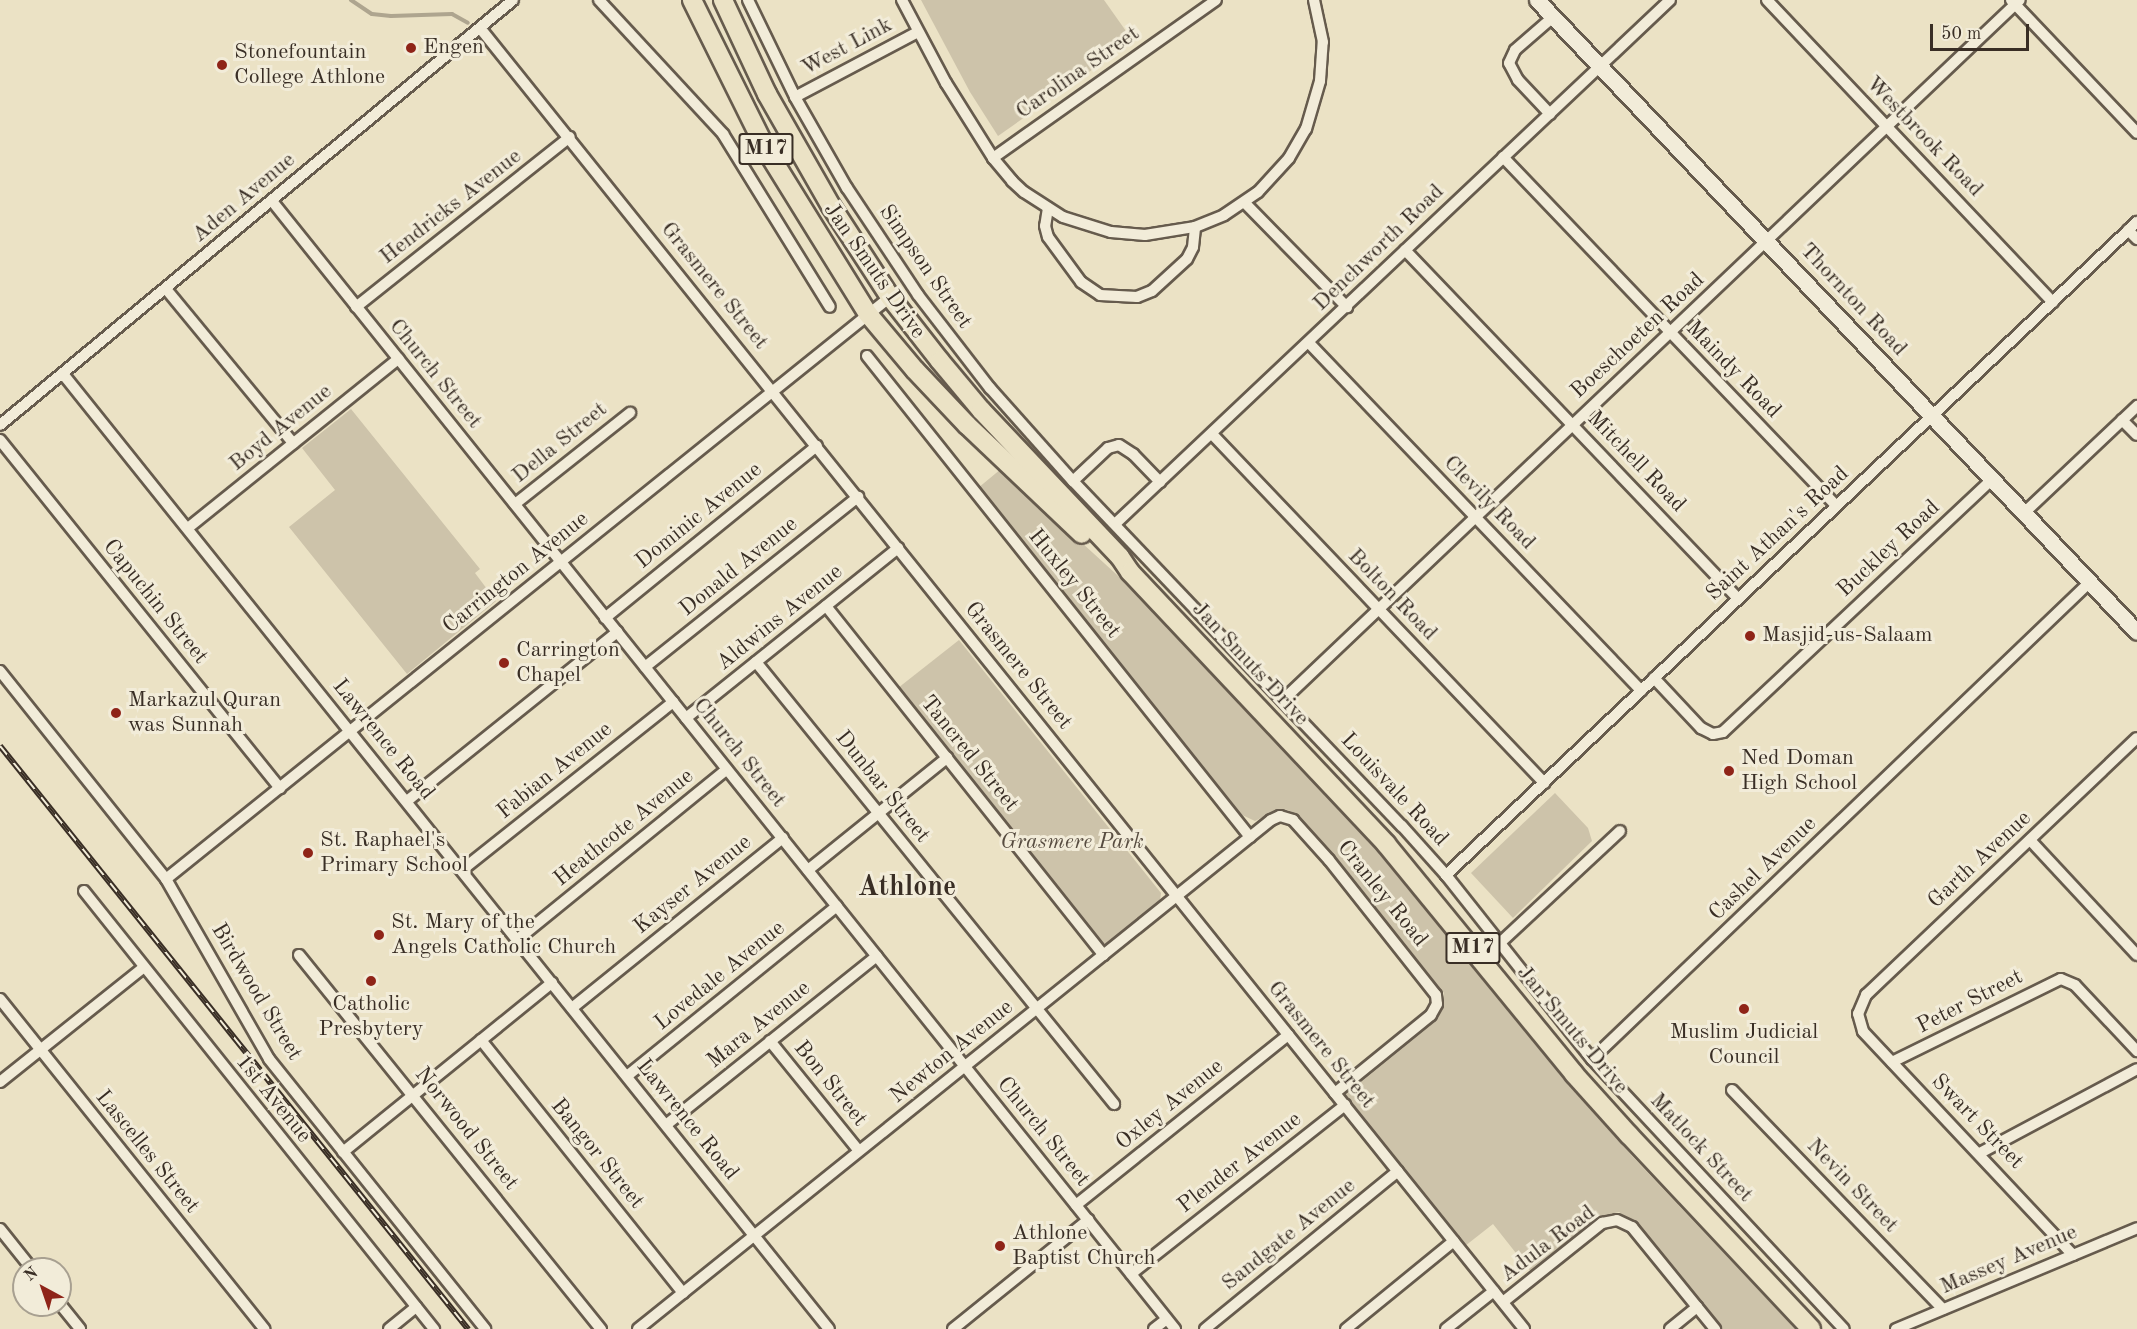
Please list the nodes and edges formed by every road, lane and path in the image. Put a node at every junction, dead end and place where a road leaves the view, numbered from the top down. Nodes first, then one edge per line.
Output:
1 (513, 0) edge
2 (599, 0) edge
3 (692, 0) edge
4 (723, 0) edge
5 (748, 0) edge
6 (902, 0) edge
7 (1216, 0) edge
8 (1314, 0) edge
9 (1537, 0) edge
10 (1670, 0) edge
11 (1767, 0) edge
12 (2015, 1) edge
13 (1553, 17) junction
14 (480, 28) junction
15 (918, 32) junction
16 (1600, 66) junction
17 (795, 97) junction
18 (1550, 114) junction
19 (1887, 126) junction
20 (2137, 133) edge
21 (570, 137) junction
22 (1503, 157) junction
23 (993, 158) junction
24 (272, 201) junction
25 (1245, 203) junction
26 (1048, 208) junction
27 (2137, 222) edge
28 (1195, 227) junction
29 (2128, 230) junction
30 (2137, 239) edge
31 (1767, 241) junction
32 (1405, 250) junction
33 (166, 289) junction
34 (890, 297) junction
35 (2053, 302) junction
36 (356, 307) junction
37 (830, 307) dead end
38 (1347, 307) junction
39 (868, 314) junction
40 (1670, 332) junction
41 (1309, 343) junction
42 (867, 356) dead end
43 (398, 359) junction
44 (63, 374) junction
45 (774, 392) junction
46 (2137, 406) edge
47 (630, 413) dead end
48 (1931, 416) junction
49 (2122, 420) junction
50 (1572, 424) junction
51 (0, 425) edge
52 (1212, 434) junction
53 (2137, 435) edge
54 (0, 440) edge
55 (293, 443) junction
56 (817, 446) junction
57 (1992, 479) junction
58 (1073, 480) junction
59 (1160, 482) junction
60 (858, 497) junction
61 (515, 504) junction
62 (1836, 506) junction
63 (2024, 513) junction
64 (1476, 517) junction
65 (1115, 524) junction
66 (188, 528) junction
67 (898, 548) junction
68 (561, 562) junction
69 (1130, 572) junction
70 (2090, 582) junction
71 (1738, 598) junction
72 (826, 606) junction
73 (1378, 609) junction
74 (605, 618) junction
75 (617, 632) junction
76 (2137, 632) edge
77 (756, 662) junction
78 (645, 667) junction
79 (0, 671) edge
80 (1654, 678) junction
81 (1641, 691) junction
82 (1283, 700) junction
83 (673, 702) junction
84 (686, 718) junction
85 (350, 731) junction
86 (2137, 738) edge
87 (947, 758) junction
88 (727, 770) junction
89 (1544, 783) junction
90 (280, 788) junction
91 (407, 801) junction
92 (878, 814) junction
93 (1293, 820) joint
94 (1620, 831) dead end
95 (1250, 837) junction
96 (783, 838) junction
97 (2030, 840) junction
98 (462, 870) junction
99 (808, 870) junction
100 (1446, 875) junction
101 (166, 879) junction
102 (84, 891) dead end
103 (1177, 896) junction
104 (837, 906) junction
105 (518, 939) junction
106 (1500, 943) junction
107 (299, 954) dead end
108 (2137, 954) edge
109 (1104, 955) junction
110 (877, 956) junction
111 (143, 968) junction
112 (552, 983) junction
113 (0, 999) edge
114 (572, 1008) junction
115 (1036, 1009) junction
116 (1857, 1014) joint
117 (1288, 1035) junction
118 (481, 1040) junction
119 (771, 1041) junction
120 (40, 1050) junction
121 (2137, 1051) edge
122 (1592, 1059) junction
123 (1892, 1062) junction
124 (965, 1065) junction
125 (2137, 1069) edge
126 (627, 1076) junction
127 (0, 1082) edge
128 (1732, 1090) dead end
129 (1335, 1093) junction
130 (413, 1095) junction
131 (1114, 1104) dead end
132 (1345, 1105) junction
133 (666, 1125) junction
134 (859, 1151) junction
135 (343, 1152) junction
136 (1980, 1153) junction
137 (1398, 1171) junction
138 (1076, 1205) junction
139 (1089, 1220) junction
140 (2137, 1228) edge
141 (0, 1229) edge
142 (754, 1235) junction
143 (1454, 1241) junction
144 (2073, 1255) junction
145 (22, 1257) edge
146 (1131, 1274) junction
147 (1494, 1291) junction
148 (683, 1293) junction
149 (1503, 1302) junction
150 (416, 1307) junction
151 (1697, 1307) junction
152 (1943, 1309) junction
153 (70, 1317) edge
154 (1167, 1319) junction
155 (80, 1329) edge
156 (264, 1329) edge
157 (389, 1329) edge
158 (434, 1329) edge
159 (485, 1329) edge
160 (601, 1329) edge
161 (638, 1329) edge
162 (829, 1329) edge
163 (953, 1329) edge
164 (1155, 1329) edge
165 (1175, 1329) edge
166 (1205, 1329) edge
167 (1346, 1329) edge
168 (1446, 1329) edge
169 (1524, 1329) edge
170 (1670, 1329) edge
171 (1715, 1329) edge
172 (1811, 1329) edge
173 (1844, 1329) edge
174 (1896, 1329) edge

1 - 14 street, Aden Avenue
2 - 37 street
3 - 39 main road, Jan Smuts Drive / M17
4 - 34 main road, Jan Smuts Drive / M17
5 - 17 street, Simpson Street
6 - 15 street
7 - 23 street, Carolina Street
8 - 25 street
9 - 13 street, Thornton Road
10 - 16 street, Denchworth Road
11 - 19 street, Westbrook Road
12 - 19 street, Boeschoeten Road
12 - 20 street
13 - 16 street, Thornton Road
13 - 18 street
14 - 21 street, Grasmere Street
14 - 24 street, Aden Avenue
15 - 17 street, West Link
15 - 23 street
16 - 18 street, Denchworth Road
16 - 31 street, Thornton Road
17 - 58 street, Simpson Street
18 - 22 street, Denchworth Road
19 - 31 street, Boeschoeten Road
19 - 35 street, Westbrook Road
21 - 36 street, Hendricks Avenue
21 - 45 street, Grasmere Street
22 - 32 street, Denchworth Road
22 - 40 street, Maindy Road
23 - 26 street
24 - 33 street, Aden Avenue
24 - 36 street, Church Street
25 - 28 street
25 - 38 street
26 - 28 street
26 - 28 street
27 - 29 street, Saint Athan's Road
29 - 30 street
29 - 35 street, Saint Athan's Road
31 - 40 street, Boeschoeten Road
31 - 48 street, Thornton Road
32 - 38 street, Denchworth Road
32 - 50 street, Mitchell Road
33 - 44 street, Aden Avenue
33 - 55 street
34 - 39 street, Carrington Avenue
34 - 69 main road, Jan Smuts Drive / M17
35 - 48 street, Saint Athan's Road
36 - 43 street, Church Street
38 - 41 street, Denchworth Road
39 - 45 street, Carrington Avenue
39 - 69 main road, Jan Smuts Drive / M17
40 - 50 street, Boeschoeten Road
40 - 62 street, Maindy Road
41 - 52 street, Denchworth Road
41 - 64 street, Clevily Road
42 - 95 street, Huxley Street
43 - 55 street, Boyd Avenue
43 - 61 street, Church Street
44 - 51 street, Aden Avenue
44 - 66 street, Lawrence Road
45 - 56 street, Grasmere Street
45 - 68 street, Carrington Avenue
46 - 49 street
47 - 61 street, Della Street
48 - 57 street, Thornton Road
48 - 62 street, Saint Athan's Road
49 - 53 street
49 - 63 street
50 - 64 street, Boeschoeten Road
50 - 71 street, Mitchell Road
52 - 59 street, Denchworth Road
52 - 73 street, Bolton Road
54 - 90 street, Capuchin Street
55 - 66 street, Boyd Avenue
56 - 60 street, Grasmere Street
56 - 74 street, Dominic Avenue
57 - 63 street, Thornton Road
57 - 80 street, Buckley Road
58 - 59 street
58 - 65 street, Simpson Street
59 - 65 street, Denchworth Road
60 - 67 street, Grasmere Street
60 - 78 street, Donald Avenue
61 - 68 street, Church Street
62 - 71 street, Saint Athan's Road
63 - 70 street, Thornton Road
64 - 73 street, Boeschoeten Road
64 - 81 street, Clevily Road
65 - 82 street, Louisvale Road
66 - 85 street, Lawrence Road
67 - 72 street, Aldwins Avenue
67 - 103 street, Grasmere Street
68 - 74 street, Church Street
68 - 85 street, Carrington Avenue
69 - 172 main road, Jan Smuts Drive / M17
70 - 76 street, Thornton Road
70 - 122 street, Cashel Avenue
71 - 80 street, Saint Athan's Road
72 - 77 street, Aldwins Avenue
72 - 87 street, Tancred Street
73 - 82 street, Boeschoeten Road
73 - 89 street, Bolton Road
74 - 75 street, Church Street
75 - 78 street, Church Street
75 - 91 street
77 - 84 street, Aldwins Avenue
77 - 92 street, Dunbar Street
78 - 83 street, Church Street
79 - 101 street, Birdwood Street
80 - 81 street, Saint Athan's Road
81 - 89 street, Saint Athan's Road
82 - 100 street, Louisvale Road
83 - 84 street, Church Street
83 - 98 street, Fabian Avenue
84 - 88 street, Church Street
85 - 90 street, Carrington Avenue
85 - 91 street, Lawrence Road
86 - 97 street, Garth Avenue
87 - 92 street
87 - 109 street, Tancred Street
88 - 96 street, Church Street
88 - 105 street, Heathcote Avenue
89 - 100 street, Saint Athan's Road
90 - 101 street, Carrington Avenue
91 - 98 street, Lawrence Road
92 - 99 street
92 - 115 street, Dunbar Street
93 - 95 street, Newton Avenue
93 - 129 street, Cranley Road
94 - 106 street
95 - 103 street, Newton Avenue
96 - 99 street, Church Street
96 - 114 street, Kayser Avenue
97 - 108 street
97 - 116 street, Garth Avenue
98 - 105 street, Lawrence Road
99 - 104 street, Church Street
100 - 106 street, Matlock Street
101 - 135 street, Birdwood Street
102 - 111 street, 1st Avenue
103 - 109 street, Newton Avenue
103 - 117 street, Grasmere Street
104 - 110 street, Church Street
104 - 126 street, Lovedale Avenue
105 - 112 street, Lawrence Road
106 - 122 street, Matlock Street
107 - 130 street, Norwood Street
109 - 115 street, Newton Avenue
110 - 119 street, Mara Avenue
110 - 124 street, Church Street
111 - 120 street
111 - 150 street, 1st Avenue
112 - 114 street, Lawrence Road
112 - 118 street
113 - 120 street, Lascelles Street
114 - 126 street, Lawrence Road
115 - 124 street, Newton Avenue
115 - 131 street, Dunbar Street
116 - 123 street, Swart Street
117 - 129 street, Grasmere Street
117 - 138 street, Oxley Avenue
118 - 130 street
118 - 148 street, Bangor Street
119 - 133 street, Mara Avenue
119 - 134 street, Bon Street
120 - 127 street
120 - 156 street, Lascelles Street
121 - 123 street, Peter Street
122 - 173 street, Matlock Street
123 - 136 street, Swart Street
124 - 134 street, Newton Avenue
124 - 138 street, Church Street
125 - 136 street
126 - 133 street, Lawrence Road
128 - 152 street, Nevin Street
129 - 132 street, Grasmere Street
130 - 135 street
130 - 160 street, Norwood Street
132 - 137 street, Grasmere Street
132 - 146 street, Plender Avenue
133 - 142 street, Lawrence Road
134 - 142 street, Newton Avenue
135 - 159 street, Birdwood Street
136 - 144 street, Swart Street
137 - 143 street, Grasmere Street
137 - 166 street, Sandgate Avenue
138 - 139 street, Church Street
139 - 146 street, Church Street
139 - 163 street
140 - 144 street, Massey Avenue
141 - 145 street
142 - 148 street, Newton Avenue
142 - 162 street, Lawrence Road
143 - 147 street, Grasmere Street
143 - 167 street
144 - 152 street, Massey Avenue
146 - 154 street, Church Street
147 - 149 street, Grasmere Street
147 - 168 street
148 - 161 street, Newton Avenue
149 - 151 street, Adula Road
149 - 169 street, Grasmere Street
150 - 157 street
150 - 158 street, 1st Avenue
151 - 170 street
151 - 171 street
152 - 174 street, Massey Avenue
153 - 155 street
154 - 164 street
154 - 165 street, Church Street

